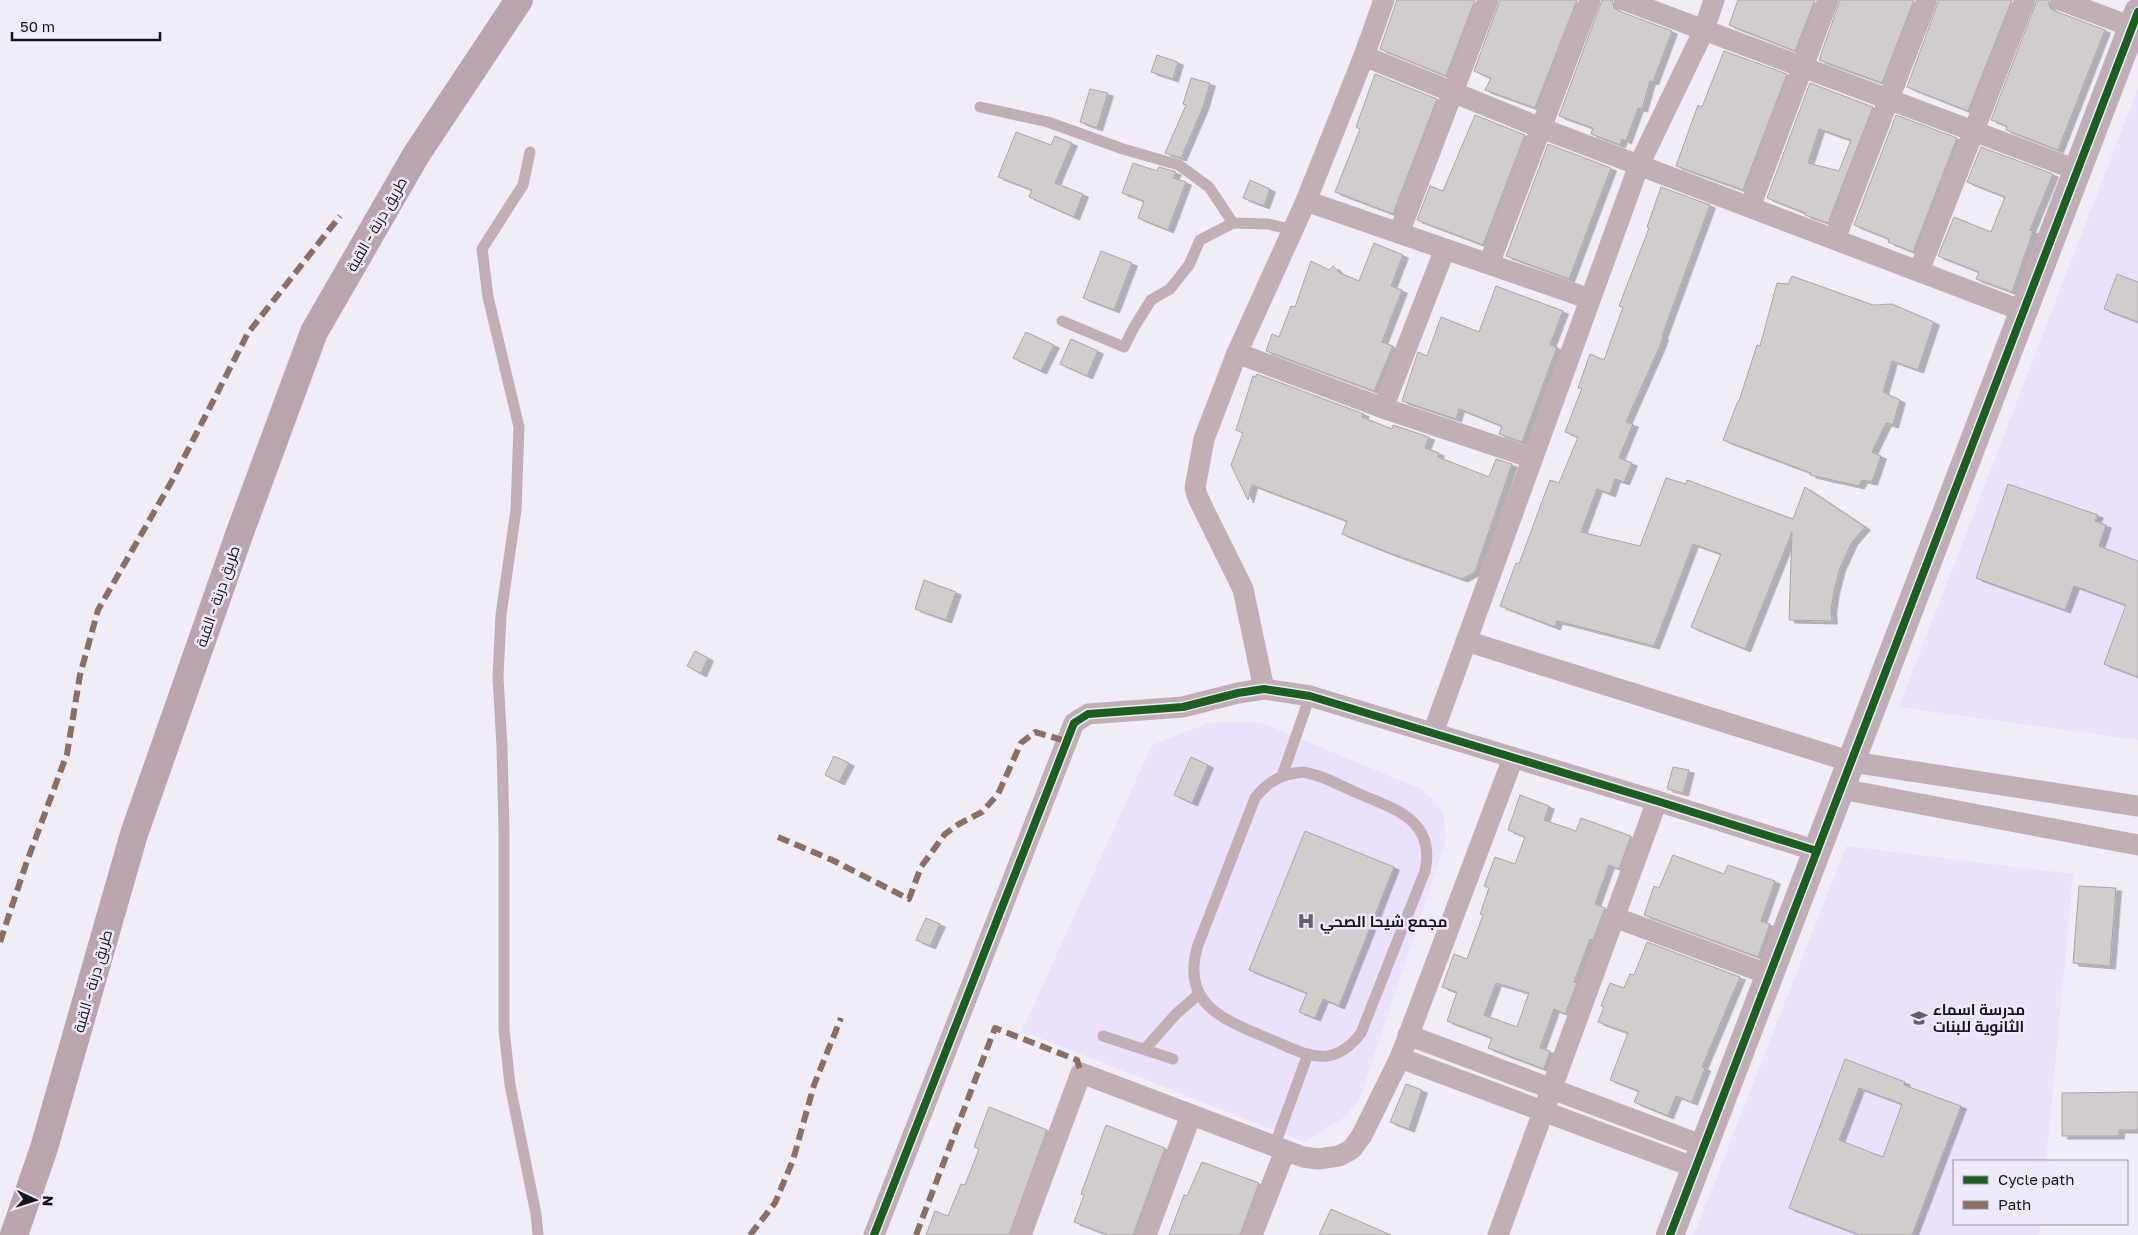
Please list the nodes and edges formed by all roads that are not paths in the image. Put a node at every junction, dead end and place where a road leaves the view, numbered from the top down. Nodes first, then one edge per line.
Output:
1 (519, 0) edge
2 (1384, 0) edge
3 (1488, 0) edge
4 (1590, 0) edge
5 (1624, 0) edge
6 (1714, 0) edge
7 (1828, 0) edge
8 (1927, 0) edge
9 (2024, 0) edge
10 (2060, 0) edge
11 (1704, 30) junction
12 (2133, 36) edge
13 (1364, 56) junction
14 (1803, 67) junction
15 (1453, 92) junction
16 (1889, 100) junction
17 (980, 107) dead end
18 (1541, 128) junction
19 (1973, 131) junction
20 (530, 152) dead end
21 (1639, 165) junction
22 (2078, 170) junction
23 (1306, 200) junction
24 (1750, 207) junction
25 (1233, 223) junction
26 (1293, 230) junction
27 (1399, 233) junction
28 (1836, 240) junction
29 (1445, 249) junction
30 (1489, 264) junction
31 (1919, 271) junction
32 (1590, 299) junction
33 (2024, 311) junction
34 (1062, 321) dead end
35 (1237, 353) junction
36 (1383, 408) junction
37 (1532, 458) junction
38 (1466, 641) junction
39 (1264, 689) junction
40 (1310, 696) junction
41 (1433, 733) junction
42 (1513, 758) junction
43 (1852, 762) junction
44 (1282, 776) junction
45 (1841, 789) junction
46 (1657, 800) junction
47 (2138, 806) edge
48 (2138, 845) edge
49 (1817, 851) junction
50 (1614, 918) junction
51 (1770, 975) junction
52 (1200, 994) junction
53 (1408, 1035) junction
54 (1103, 1036) dead end
55 (1145, 1049) junction
56 (1308, 1054) junction
57 (1173, 1058) dead end
58 (1400, 1058) junction
59 (1552, 1089) junction
60 (1544, 1110) junction
61 (1191, 1115) junction
62 (1279, 1149) junction
63 (1700, 1157) junction
64 (14, 1235) edge
65 (538, 1235) edge
66 (874, 1235) edge
67 (1021, 1235) edge
68 (1146, 1235) edge
69 (1252, 1235) edge
70 (1498, 1235) edge
71 (1670, 1235) edge

1 - 64 main road, طريق درنة - القبة
2 - 13 street
3 - 15 street
4 - 18 street
5 - 11 street
6 - 11 street
7 - 14 street
8 - 16 street
9 - 19 street
10 - 12 street
11 - 14 street
11 - 21 street
12 - 22 street
13 - 15 street
13 - 23 street
14 - 16 street
14 - 24 street
15 - 18 street
15 - 27 street
16 - 19 street
16 - 28 street
17 - 25 lane
18 - 21 street
18 - 30 street
19 - 22 street
19 - 31 street
20 - 65 lane
21 - 24 street
21 - 32 street
22 - 33 street
23 - 26 street
23 - 27 street
24 - 28 street
25 - 26 lane
25 - 34 lane
26 - 35 street
27 - 29 street
28 - 31 street
29 - 30 street
29 - 36 street
30 - 32 street
31 - 33 street
32 - 37 street
33 - 43 street
35 - 36 street
35 - 39 street
36 - 37 street
37 - 38 street
38 - 41 street
38 - 43 street
39 - 40 street
39 - 66 street
40 - 41 street
40 - 44 lane
41 - 42 street
42 - 46 street
42 - 53 street
43 - 45 street
43 - 47 street
44 - 52 lane
44 - 56 lane
45 - 48 street
45 - 49 street
46 - 49 street
46 - 50 street
49 - 51 street
50 - 51 street
50 - 59 street
51 - 63 street
52 - 55 lane
52 - 56 lane
53 - 58 street
53 - 59 street
54 - 55 lane
55 - 57 lane
56 - 62 lane
58 - 60 street
58 - 62 street
59 - 60 street
59 - 63 street
60 - 63 street
60 - 70 street
61 - 62 street
61 - 67 street
61 - 68 street
62 - 69 street
63 - 71 street

